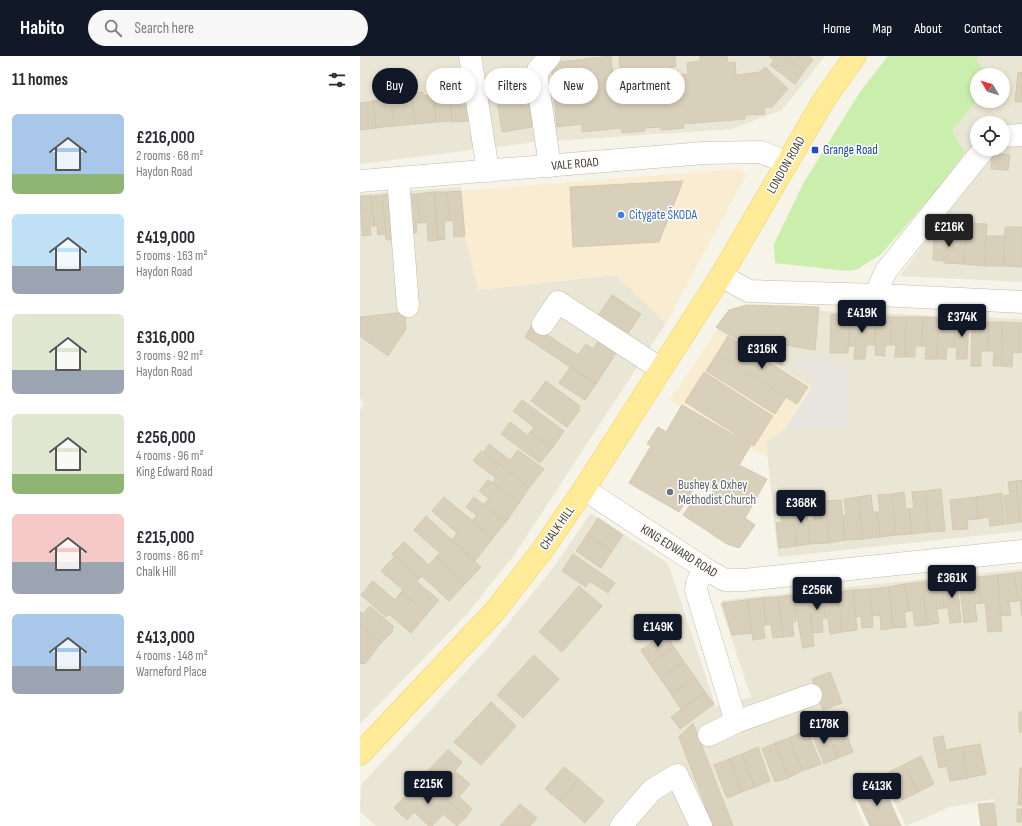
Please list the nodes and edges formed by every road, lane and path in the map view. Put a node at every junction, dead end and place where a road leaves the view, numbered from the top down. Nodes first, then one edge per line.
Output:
1 (470, 56) edge
2 (550, 56) edge
3 (855, 56) edge
4 (1022, 135) edge
5 (1010, 136) edge
6 (978, 156) edge
7 (787, 163) junction
8 (550, 166) junction
9 (488, 171) junction
10 (398, 178) junction
11 (360, 181) edge
12 (721, 276) junction
13 (879, 295) junction
14 (1022, 302) edge
15 (408, 306) dead end
16 (543, 324) dead end
17 (661, 369) junction
18 (584, 489) junction
19 (1022, 551) edge
20 (704, 568) junction
21 (810, 695) dead end
22 (736, 722) junction
23 (709, 735) dead end
24 (360, 754) edge
25 (621, 826) edge
26 (701, 826) edge

1 - 9 street
2 - 8 street
3 - 7 main road, LONDON ROAD
4 - 5 street
6 - 13 street
7 - 8 street, VALE ROAD
7 - 12 main road, LONDON ROAD
8 - 9 street, VALE ROAD
9 - 10 street, VALE ROAD
10 - 11 street, VALE ROAD
10 - 15 street
12 - 13 street
12 - 17 main road, CHALK HILL
13 - 14 street
16 - 17 street
17 - 18 main road, CHALK HILL
18 - 20 street, KING EDWARD ROAD
18 - 24 main road, CHALK HILL
19 - 20 street, KING EDWARD ROAD
20 - 22 street
21 - 22 street
22 - 23 street
25 - 26 street

